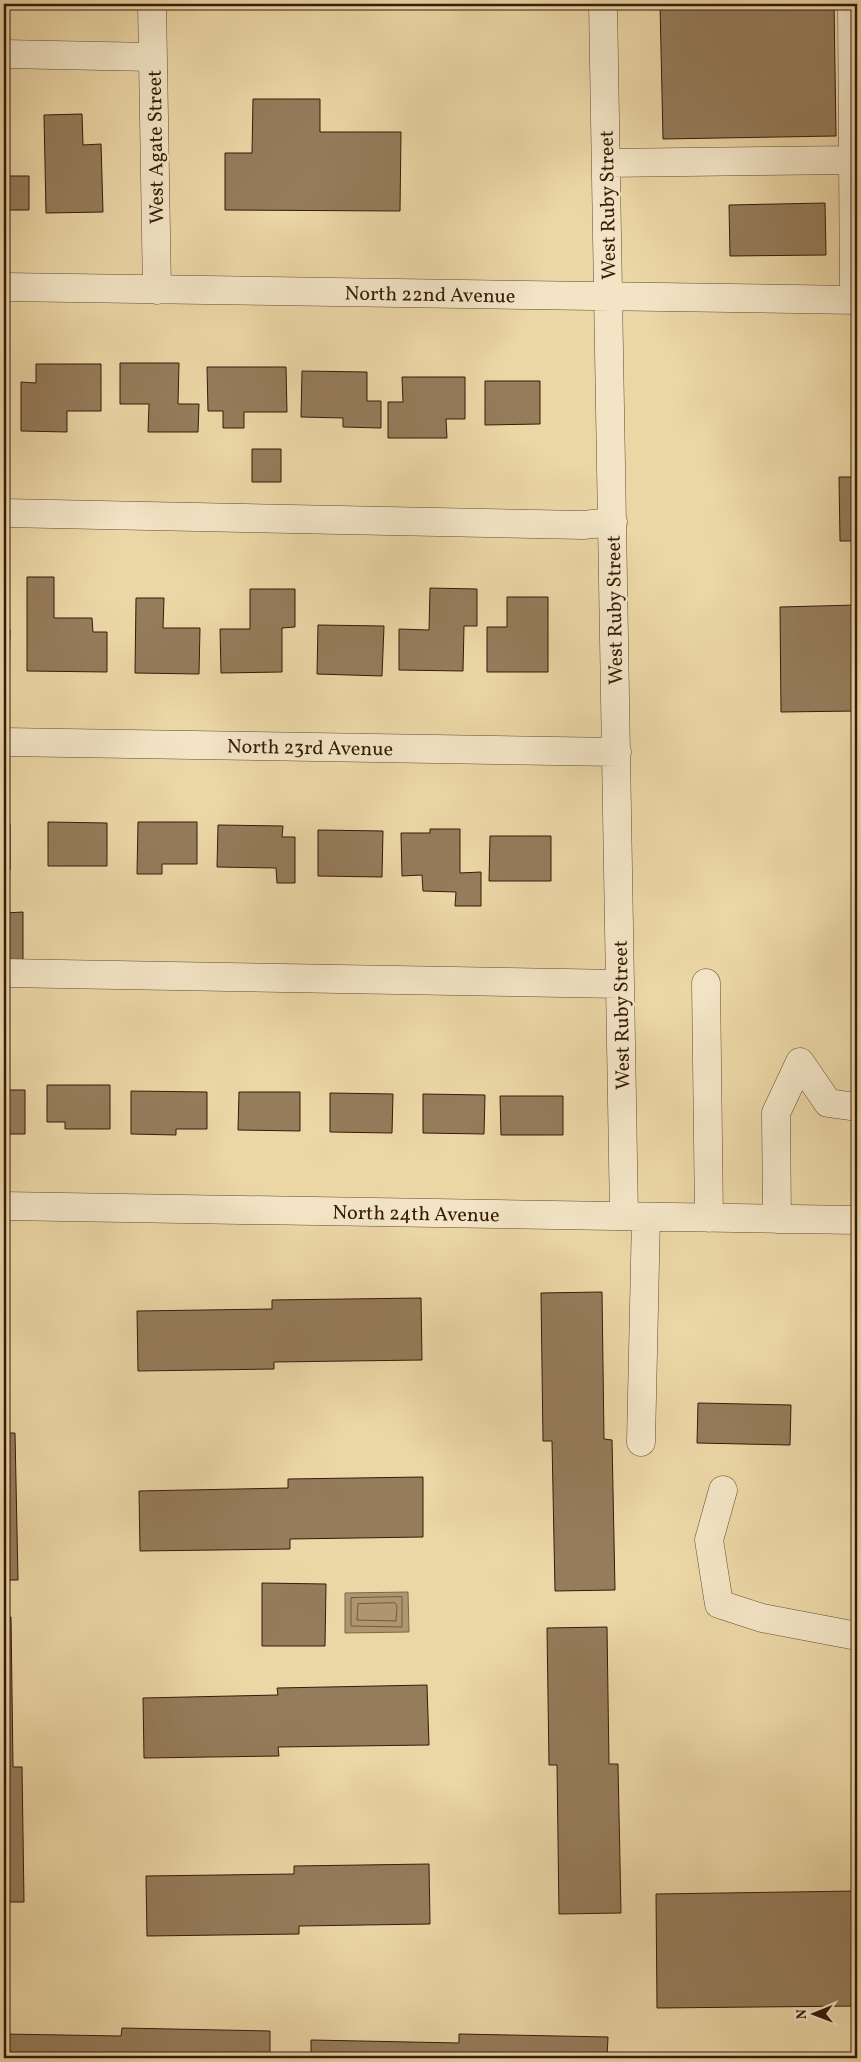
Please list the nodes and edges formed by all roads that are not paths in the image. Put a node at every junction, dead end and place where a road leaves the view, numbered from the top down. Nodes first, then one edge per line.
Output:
1 (152, 4) edge
2 (604, 4) edge
3 (852, 4) edge
4 (4, 54) edge
5 (153, 57) junction
6 (855, 58) edge
7 (853, 160) junction
8 (606, 163) junction
9 (4, 287) edge
10 (157, 290) junction
11 (609, 297) junction
12 (856, 300) edge
13 (4, 514) edge
14 (612, 522) junction
15 (4, 742) edge
16 (616, 752) junction
17 (4, 973) edge
18 (706, 983) dead end
19 (620, 984) junction
20 (857, 1107) edge
21 (4, 1206) edge
22 (635, 1217) junction
23 (709, 1218) junction
24 (777, 1219) junction
25 (857, 1220) edge
26 (641, 1442) dead end
27 (723, 1490) dead end
28 (857, 1636) edge

1 - 5 street, West Agate Street
2 - 8 street, West Ruby Street
3 - 6 street
4 - 5 street
5 - 10 street, West Agate Street
6 - 7 street
7 - 8 street
7 - 12 street
8 - 11 street, West Ruby Street
9 - 10 street, North 22nd Avenue
10 - 11 street, North 22nd Avenue
11 - 12 street, North 22nd Avenue
11 - 14 street, West Ruby Street
13 - 14 street
14 - 16 street, West Ruby Street
15 - 16 street, North 23rd Avenue
16 - 19 street, West Ruby Street
17 - 19 street
18 - 23 street
19 - 22 street, West Ruby Street
20 - 24 street
21 - 22 street, North 24th Avenue
22 - 23 street, North 24th Avenue
22 - 26 street, West Ruby Street
23 - 24 street, North 24th Avenue
24 - 25 street, North 24th Avenue
27 - 28 street

